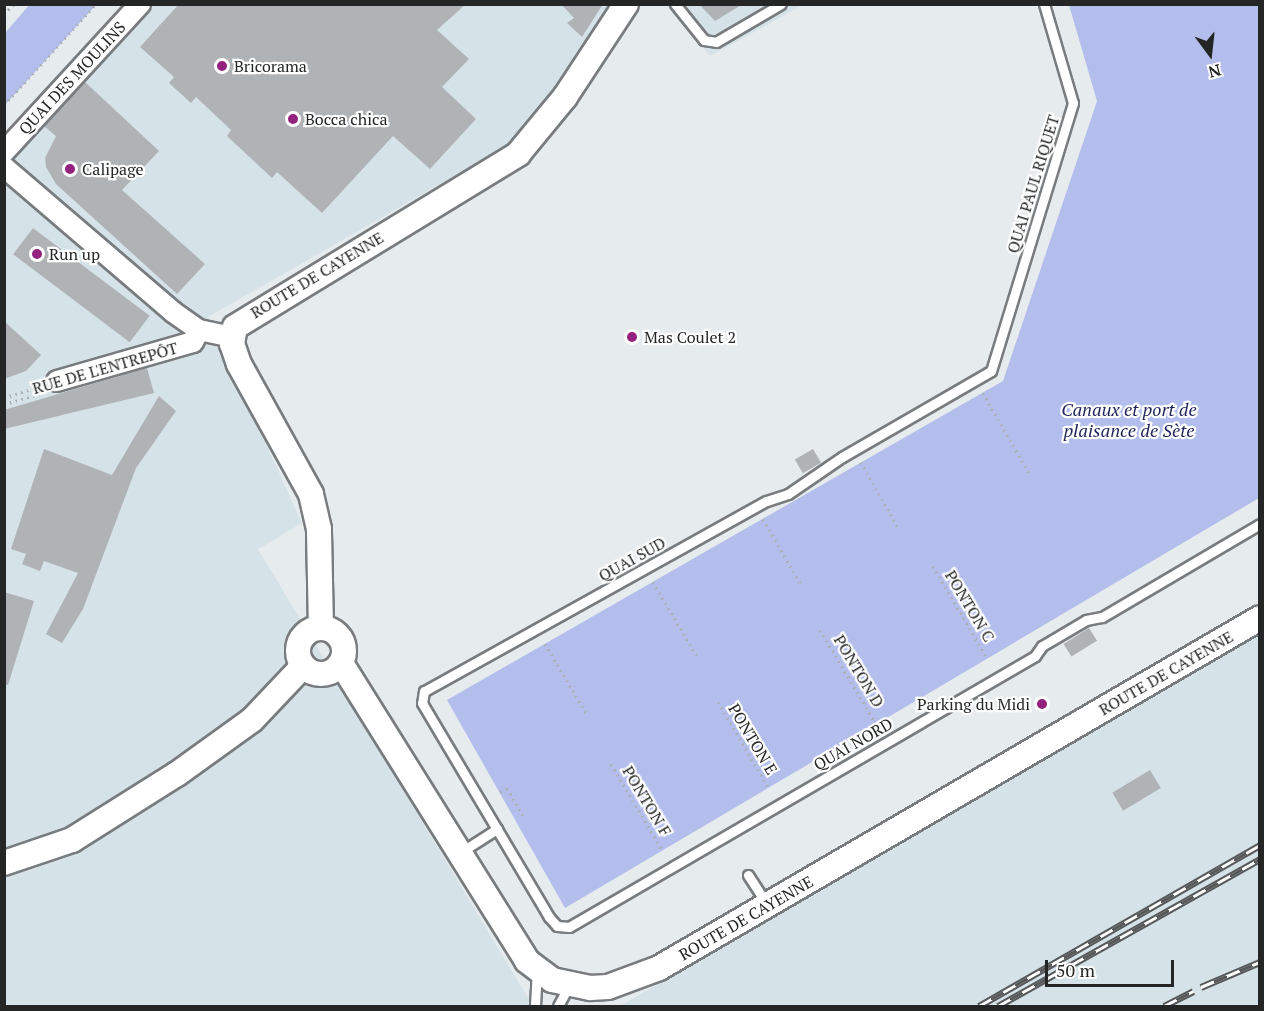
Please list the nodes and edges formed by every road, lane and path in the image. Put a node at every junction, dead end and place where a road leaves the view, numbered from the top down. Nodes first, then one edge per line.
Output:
1 (14, 4) edge
2 (96, 4) edge
3 (140, 4) edge
4 (626, 4) edge
5 (675, 4) edge
6 (781, 4) edge
7 (1044, 4) edge
8 (4, 14) edge
9 (4, 105) edge
10 (4, 152) edge
11 (4, 166) edge
12 (199, 330) junction
13 (232, 337) junction
14 (990, 371) joint
15 (57, 381) joint
16 (983, 393) dead end
17 (4, 398) edge
18 (861, 462) dead end
19 (1030, 475) dead end
20 (763, 519) dead end
21 (1260, 524) edge
22 (898, 528) dead end
23 (933, 566) dead end
24 (653, 582) dead end
25 (800, 583) dead end
26 (1260, 618) edge
27 (321, 628) junction
28 (820, 630) dead end
29 (545, 644) dead end
30 (696, 655) dead end
31 (987, 658) dead end
32 (341, 663) junction
33 (303, 666) junction
34 (718, 702) dead end
35 (588, 716) dead end
36 (876, 724) dead end
37 (611, 764) dead end
38 (768, 787) dead end
39 (500, 792) dead end
40 (524, 817) dead end
41 (497, 829) junction
42 (662, 850) dead end
43 (458, 854) junction
44 (4, 863) edge
45 (748, 875) dead end
46 (767, 905) junction
47 (537, 970) junction
48 (569, 985) junction
49 (535, 1006) edge
50 (558, 1006) edge

1 - 8 path
2 - 9 path, QUAI DES MOULINS
3 - 10 street, QUAI DES MOULINS
4 - 13 street, ROUTE DE CAYENNE
5 - 6 lane
7 - 14 lane, QUAI PAUL RIQUET
11 - 12 street
12 - 13 street
12 - 15 street, RUE DE L'ENTREPÔT
13 - 27 street
14 - 41 lane, QUAI SUD
15 - 17 path, RUE DE L'ENTREPÔT
16 - 19 path
18 - 22 path
20 - 25 path
21 - 41 lane, QUAI NORD
23 - 31 path, PONTON C
24 - 30 path
26 - 46 street, ROUTE DE CAYENNE
27 - 32 street
27 - 33 street
28 - 36 path, PONTON D
29 - 35 path
32 - 33 street
32 - 43 street
33 - 44 street
34 - 38 path, PONTON E
37 - 42 path, PONTON F
39 - 40 path
41 - 43 lane
43 - 47 street
45 - 46 lane
46 - 48 street, ROUTE DE CAYENNE
47 - 48 street, ROUTE DE CAYENNE
47 - 49 lane
48 - 50 lane

